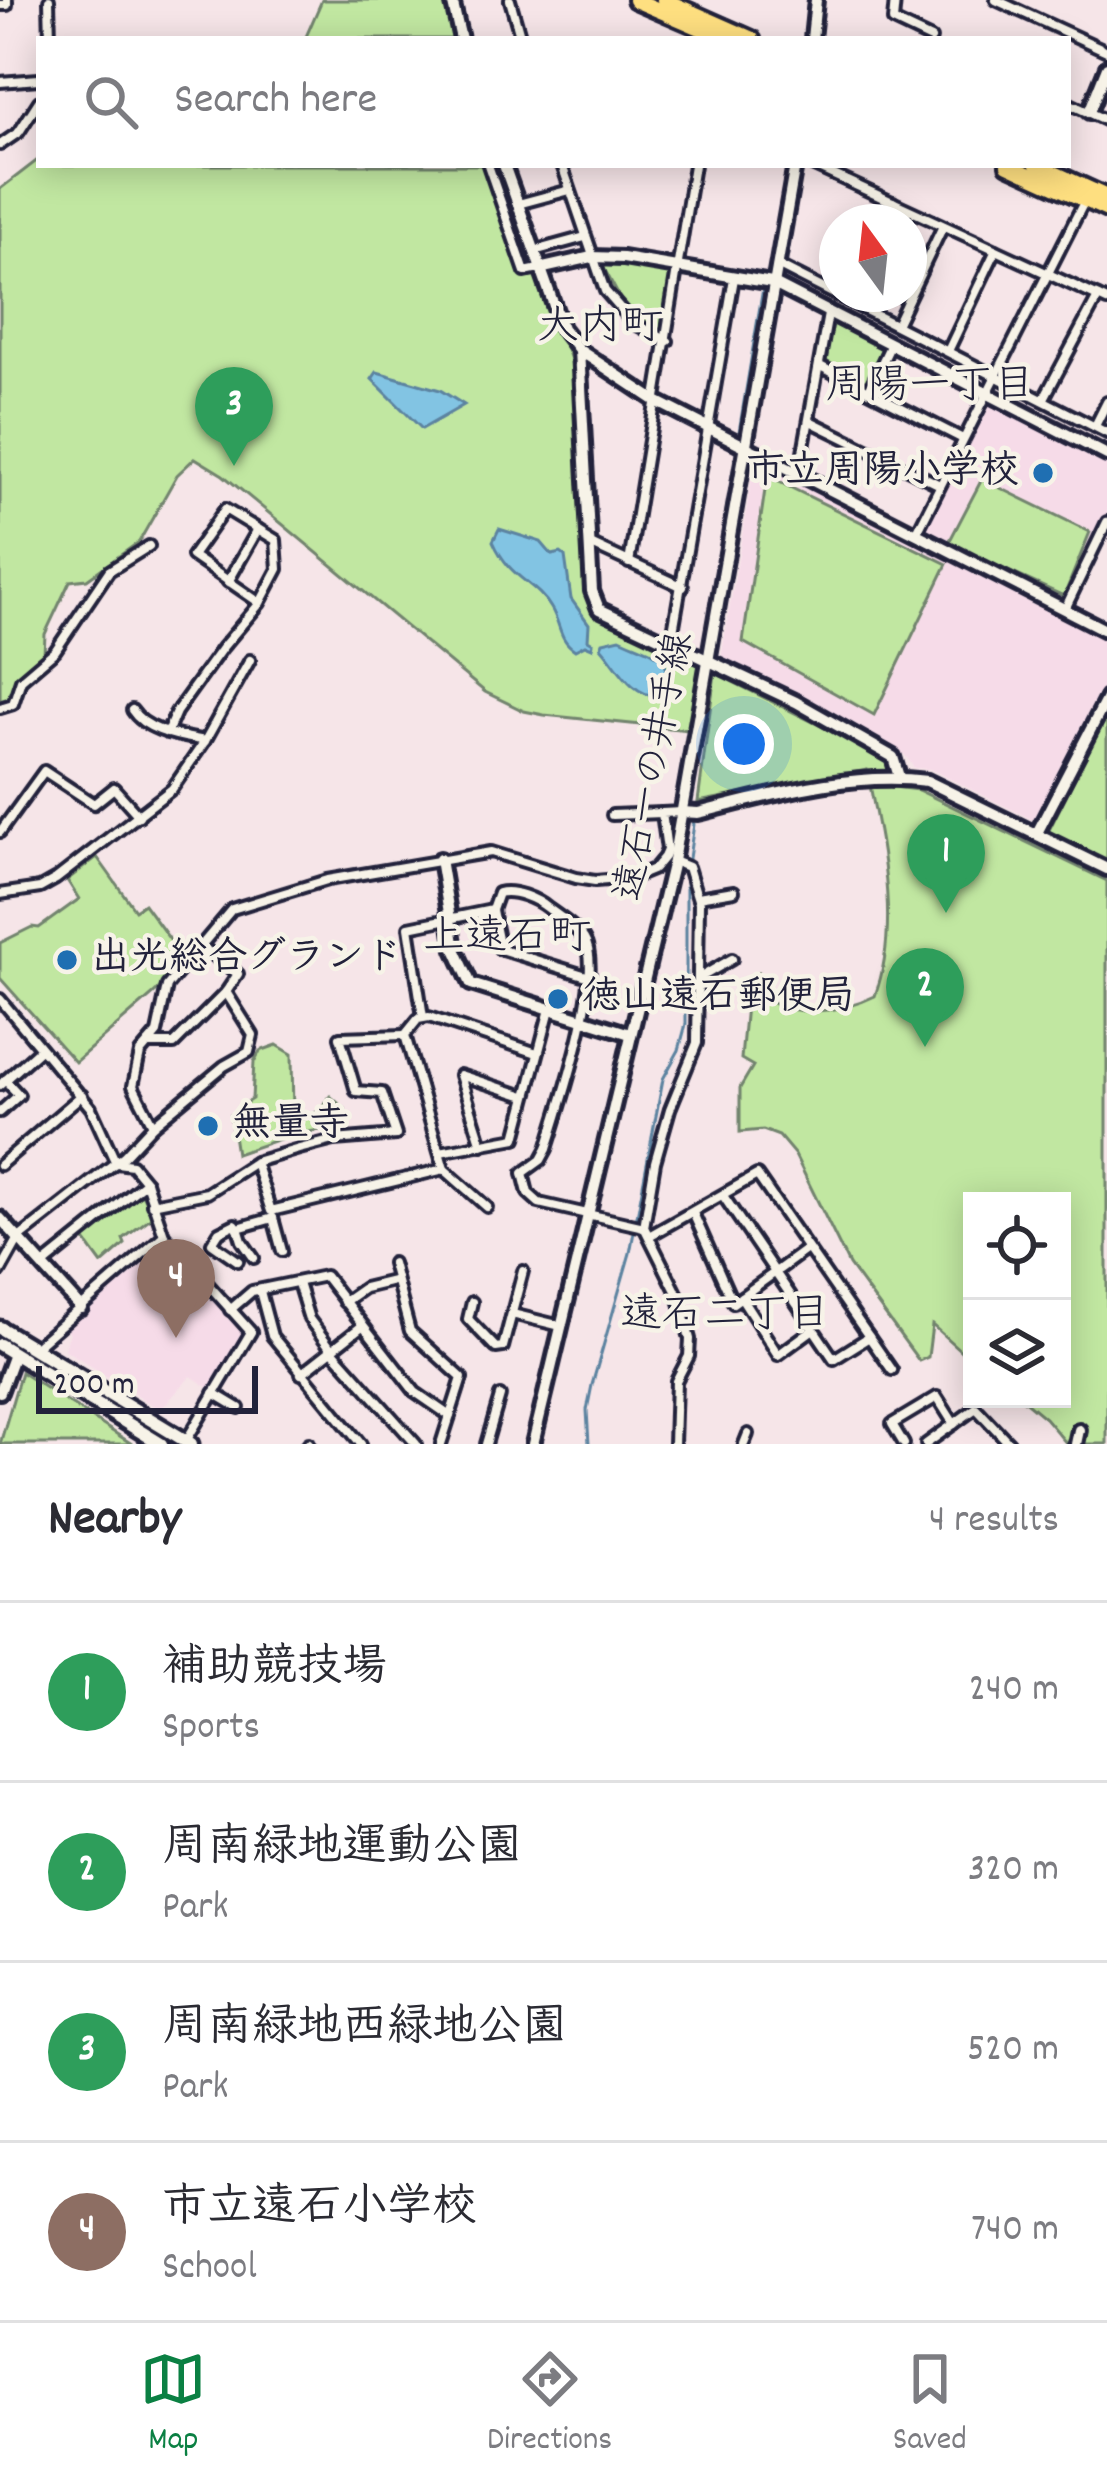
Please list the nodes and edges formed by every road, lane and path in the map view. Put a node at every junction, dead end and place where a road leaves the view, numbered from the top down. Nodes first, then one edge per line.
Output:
1 (49, 0) edge
2 (452, 0) edge
3 (510, 0) edge
4 (635, 0) edge
5 (664, 0) edge
6 (816, 0) edge
7 (895, 0) edge
8 (996, 0) edge
9 (50, 36) edge
10 (460, 36) edge
11 (520, 36) edge
12 (719, 36) edge
13 (745, 36) edge
14 (812, 36) edge
15 (925, 36) edge
16 (1107, 51) edge
17 (1107, 68) edge
18 (36, 79) edge
19 (0, 82) edge
20 (1071, 104) edge
21 (36, 105) edge
22 (1089, 112) junction
23 (1107, 121) edge
24 (0, 145) edge
25 (489, 168) edge
26 (505, 168) edge
27 (563, 168) edge
28 (694, 168) edge
29 (794, 168) edge
30 (819, 168) edge
31 (1015, 168) edge
32 (1043, 168) edge
33 (570, 190) junction
34 (1107, 197) edge
35 (1085, 200) junction
36 (893, 202) joint
37 (516, 204) junction
38 (1107, 210) edge
39 (944, 226) junction
40 (585, 237) junction
41 (996, 250) junction
42 (532, 251) junction
43 (592, 256) junction
44 (776, 265) junction
45 (538, 269) junction
46 (679, 270) junction
47 (1047, 275) junction
48 (734, 278) junction
49 (772, 283) junction
50 (819, 284) edge
51 (1103, 299) edge
52 (872, 312) edge
53 (828, 314) junction
54 (896, 326) junction
55 (668, 341) junction
56 (890, 346) junction
57 (579, 350) junction
58 (948, 351) junction
59 (820, 366) junction
60 (995, 374) junction
61 (869, 390) junction
62 (986, 394) junction
63 (656, 400) junction
64 (1043, 400) junction
65 (1107, 403) edge
66 (810, 420) junction
67 (710, 426) junction
68 (1095, 426) junction
69 (1107, 433) edge
70 (963, 439) junction
71 (740, 442) junction
72 (1107, 454) edge
73 (799, 474) junction
74 (938, 484) junction
75 (1107, 522) edge
76 (258, 529) junction
77 (916, 534) junction
78 (589, 543) junction
79 (149, 546) dead end
80 (629, 563) junction
81 (228, 582) junction
82 (683, 587) junction
83 (260, 603) junction
84 (1065, 609) junction
85 (1107, 631) edge
86 (671, 644) junction
87 (250, 661) dead end
88 (710, 662) junction
89 (1107, 698) edge
90 (0, 708) edge
91 (132, 710) dead end
92 (167, 733) junction
93 (205, 741) junction
94 (899, 777) junction
95 (682, 812) junction
96 (662, 813) junction
97 (611, 814) dead end
98 (139, 816) junction
99 (0, 832) edge
100 (1037, 832) junction
101 (440, 859) junction
102 (673, 861) junction
103 (1107, 869) edge
104 (734, 890) dead end
105 (0, 894) edge
106 (698, 897) junction
107 (492, 910) junction
108 (448, 920) junction
109 (201, 946) junction
110 (732, 959) dead end
111 (590, 977) junction
112 (700, 977) junction
113 (226, 992) junction
114 (0, 999) edge
115 (550, 1009) junction
116 (423, 1017) junction
117 (583, 1020) junction
118 (630, 1034) junction
119 (405, 1036) junction
120 (147, 1044) junction
121 (39, 1050) junction
122 (537, 1053) junction
123 (3, 1083) edge
124 (82, 1095) junction
125 (526, 1096) junction
126 (0, 1112) edge
127 (153, 1126) junction
128 (482, 1145) junction
129 (440, 1152) junction
130 (255, 1162) junction
131 (116, 1163) junction
132 (0, 1165) edge
133 (444, 1169) junction
134 (146, 1182) junction
135 (724, 1197) junction
136 (152, 1204) junction
137 (488, 1207) dead end
138 (693, 1213) junction
139 (272, 1215) junction
140 (586, 1216) junction
141 (0, 1217) edge
142 (238, 1228) junction
143 (646, 1232) junction
144 (164, 1235) junction
145 (19, 1238) junction
146 (808, 1249) junction
147 (282, 1252) dead end
148 (254, 1258) dead end
149 (238, 1261) dead end
150 (392, 1263) dead end
151 (43, 1265) junction
152 (523, 1271) dead end
153 (0, 1272) edge
154 (773, 1274) junction
155 (394, 1281) junction
156 (298, 1283) junction
157 (259, 1290) junction
158 (741, 1297) junction
159 (344, 1302) junction
160 (472, 1302) dead end
161 (81, 1307) junction
162 (230, 1310) junction
163 (512, 1314) junction
164 (362, 1326) junction
165 (561, 1326) junction
166 (0, 1328) edge
167 (812, 1330) junction
168 (868, 1337) junction
169 (3, 1347) edge
170 (34, 1348) junction
171 (332, 1350) junction
172 (892, 1370) dead end
173 (301, 1374) junction
174 (0, 1392) edge
175 (214, 1393) junction
176 (500, 1396) dead end
177 (239, 1408) dead end
178 (450, 1416) junction
179 (954, 1424) junction
180 (1079, 1430) dead end
181 (188, 1442) edge
182 (161, 1444) edge
183 (361, 1444) edge
184 (416, 1444) edge
185 (441, 1444) edge
186 (486, 1444) edge
187 (533, 1444) edge
188 (674, 1444) edge
189 (904, 1444) edge
190 (926, 1444) edge
191 (1010, 1444) edge
192 (1076, 1444) edge

1 - 9 street
2 - 10 street
3 - 11 street
4 - 12 highway
5 - 13 highway
6 - 14 street
7 - 15 street
8 - 16 street
17 - 22 street
18 - 19 street
20 - 22 street
21 - 24 street
22 - 23 street
25 - 45 street
26 - 37 street
27 - 33 street
28 - 46 street
29 - 44 street, 遠石一の井手線
30 - 36 street
31 - 35 highway
32 - 34 highway
33 - 37 street
33 - 40 street
35 - 38 highway
35 - 47 street
36 - 39 street
37 - 42 street
39 - 41 street
39 - 54 street
40 - 42 street
40 - 43 street
41 - 47 street
41 - 58 street
42 - 45 street
43 - 45 street
43 - 46 street
43 - 55 street
44 - 49 street, 遠石一の井手線
44 - 50 street
45 - 57 street
46 - 48 street
46 - 55 street
47 - 51 street
47 - 60 street
48 - 49 street
48 - 67 street
49 - 53 street
49 - 71 street, 遠石一の井手線
51 - 64 street
52 - 54 street
53 - 56 street
53 - 59 street
54 - 58 street
55 - 63 street
56 - 61 street
56 - 62 street
57 - 63 street
57 - 78 street
58 - 60 street
59 - 61 street
59 - 66 street
60 - 62 street
60 - 64 street
61 - 70 street
62 - 70 street
62 - 72 street
63 - 67 street
63 - 80 street
64 - 68 street
65 - 68 street
66 - 73 street
66 - 74 street
67 - 71 street
67 - 82 street
68 - 69 street
70 - 74 street
71 - 73 street
71 - 88 street, 遠石一の井手線
73 - 77 street
74 - 77 street
75 - 84 street
76 - 81 street
76 - 81 street
76 - 83 street
77 - 84 street
78 - 80 street
78 - 86 street
79 - 90 street
80 - 82 street
81 - 83 street
82 - 86 street
83 - 92 street
84 - 85 street
86 - 88 street
87 - 93 street
88 - 94 street
88 - 95 street, 遠石一の井手線
89 - 100 street
91 - 92 street
92 - 93 street
93 - 98 street
94 - 95 street
94 - 100 street
95 - 96 street
95 - 102 street, 遠石一の井手線
96 - 97 street
96 - 101 street
98 - 99 street
98 - 105 street
100 - 103 street
101 - 108 street
101 - 109 street
102 - 106 street
102 - 118 street, 遠石一の井手線
104 - 106 street
106 - 112 street
107 - 108 street
107 - 111 street
107 - 111 street
108 - 115 street
108 - 116 street
109 - 113 street
109 - 120 street
110 - 112 street
111 - 117 street
112 - 143 street
113 - 120 street
113 - 127 street
114 - 121 street
115 - 117 street
115 - 122 street
116 - 119 street
116 - 122 street
117 - 118 street
117 - 140 street
118 - 140 street, 遠石一の井手線
119 - 129 street
119 - 130 street
120 - 127 street
121 - 123 street
121 - 124 street
122 - 125 street
123 - 126 street
124 - 131 street
124 - 132 street
125 - 128 street
125 - 128 street
127 - 131 street
128 - 129 street
129 - 133 street
130 - 136 street
130 - 139 street
131 - 134 street
131 - 145 street
133 - 137 street
133 - 139 street
134 - 136 street
134 - 151 street
135 - 138 street
135 - 146 street
135 - 154 street
136 - 144 street
138 - 143 street
138 - 158 street
139 - 142 street
139 - 147 street
140 - 143 street
140 - 165 street, 遠石一の井手線
141 - 145 street
142 - 148 street
142 - 149 street
143 - 188 street
144 - 161 street
144 - 162 street
145 - 151 street
145 - 153 street
146 - 154 street
146 - 168 street
150 - 155 street
151 - 161 street
152 - 163 street
154 - 158 street
154 - 167 street
155 - 159 street
155 - 178 street
156 - 157 street
156 - 159 street
156 - 171 street
157 - 162 street
157 - 173 street
158 - 167 street
159 - 164 street
160 - 163 street
161 - 170 street
162 - 175 street
163 - 165 street
164 - 171 street
164 - 178 street
165 - 187 street, 遠石一の井手線
166 - 170 main road
167 - 168 street
168 - 172 street
169 - 174 street
169 - 182 main road
170 - 181 main road
171 - 173 street
171 - 184 street
173 - 183 street
175 - 177 street
175 - 181 street
176 - 186 street
178 - 185 street
179 - 189 street
179 - 190 street
179 - 191 street
180 - 192 street

